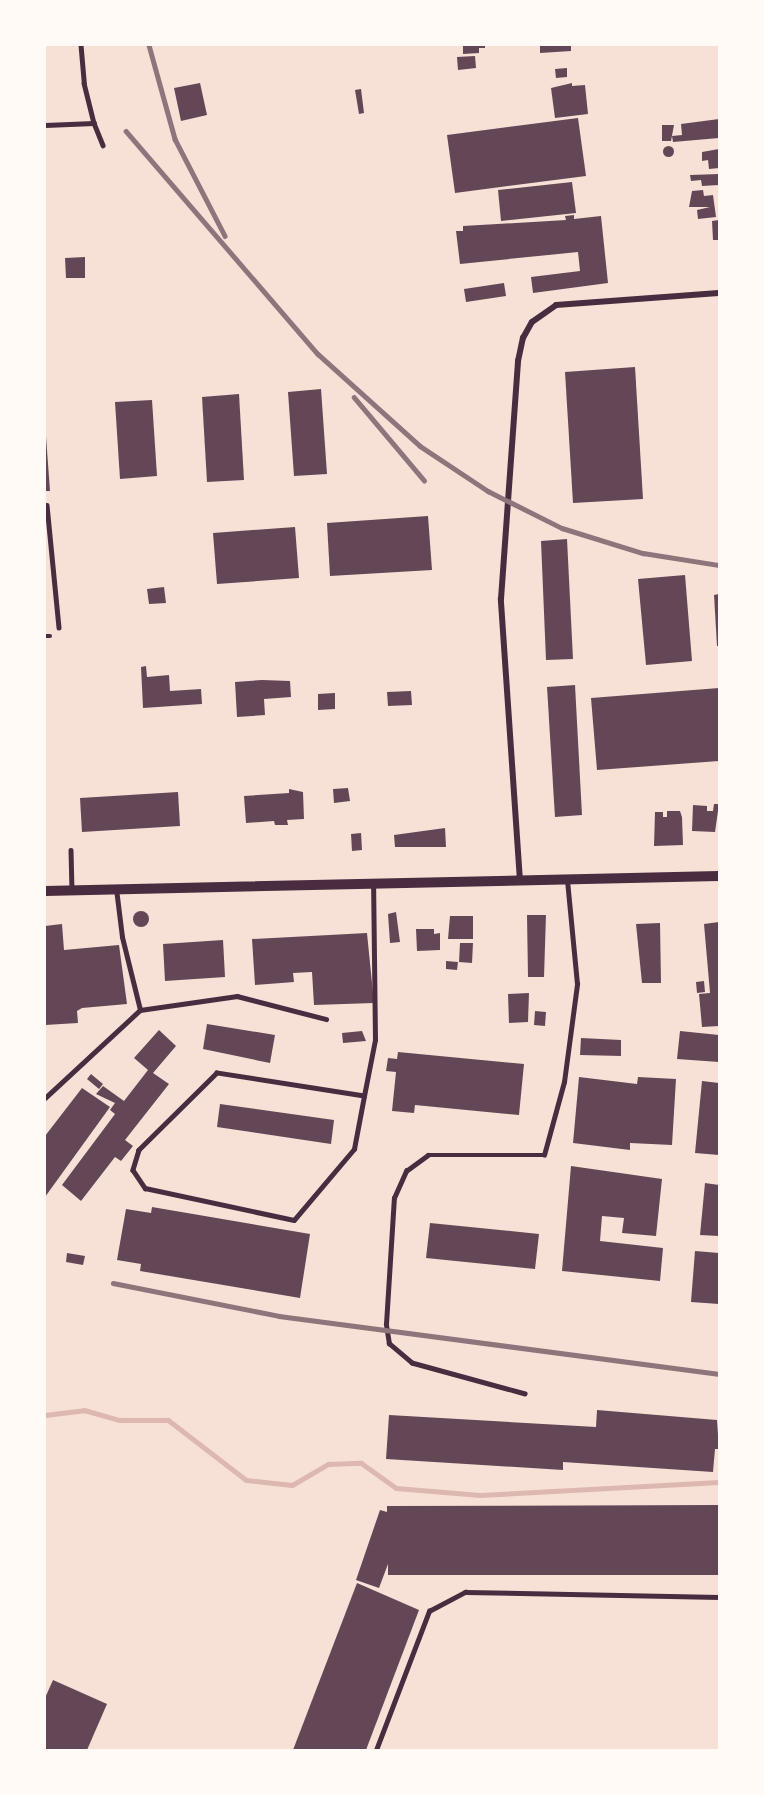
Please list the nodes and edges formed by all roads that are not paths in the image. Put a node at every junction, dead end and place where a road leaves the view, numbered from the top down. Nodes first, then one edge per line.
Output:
1 (81, 45) edge
2 (94, 123) junction
3 (45, 125) edge
4 (103, 145) dead end
5 (719, 293) edge
6 (47, 505) dead end
7 (58, 627) dead end
8 (71, 850) dead end
9 (719, 876) edge
10 (520, 881) junction
11 (567, 881) junction
12 (374, 884) junction
13 (116, 889) junction
14 (72, 890) junction
15 (45, 891) edge
16 (140, 1010) junction
17 (327, 1019) dead end
18 (364, 1096) junction
19 (45, 1098) edge
20 (525, 1394) dead end
21 (719, 1597) edge
22 (376, 1750) edge

1 - 2 lane
2 - 3 lane
2 - 4 lane
5 - 10 street
6 - 7 lane
8 - 14 lane
9 - 11 street
10 - 11 street
10 - 12 street
11 - 20 lane
12 - 13 street
12 - 18 lane
13 - 14 street
13 - 16 lane
14 - 15 street
16 - 17 lane
16 - 19 lane
18 - 18 lane
21 - 22 lane

